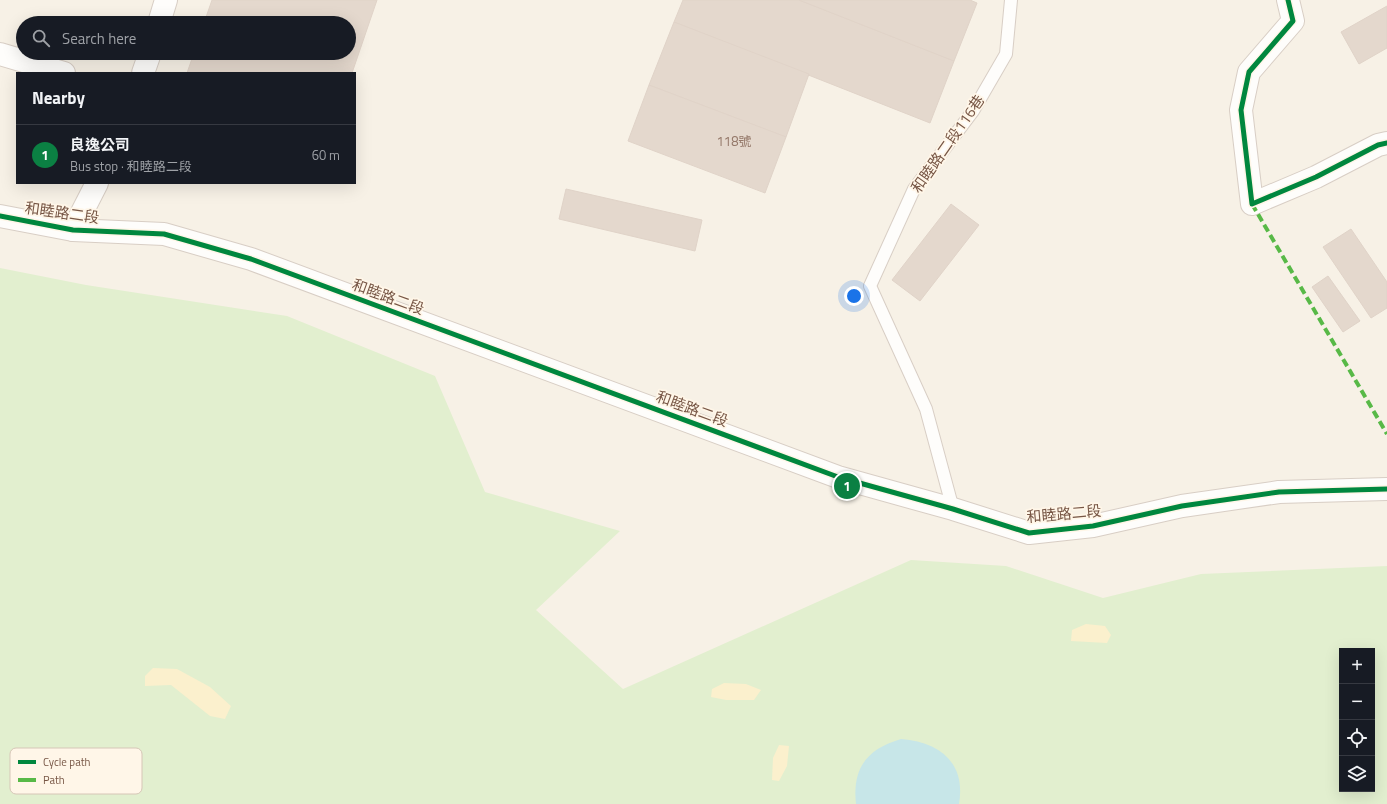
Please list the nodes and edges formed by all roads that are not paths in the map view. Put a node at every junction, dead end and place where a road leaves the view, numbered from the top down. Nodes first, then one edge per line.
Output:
1 (166, 0) edge
2 (1011, 0) edge
3 (1288, 0) edge
4 (161, 16) edge
5 (0, 54) edge
6 (16, 59) edge
7 (20, 60) edge
8 (148, 60) edge
9 (61, 72) edge
10 (143, 72) edge
11 (1387, 143) edge
12 (96, 184) edge
13 (0, 216) edge
14 (73, 230) junction
15 (1387, 489) edge
16 (953, 508) junction

1 - 4 street
2 - 16 lane, 和睦路二段116巷
3 - 11 street
5 - 6 street
7 - 9 street
8 - 10 street
12 - 14 street
13 - 14 street, 和睦路二段
14 - 16 street, 和睦路二段
15 - 16 street, 和睦路二段

